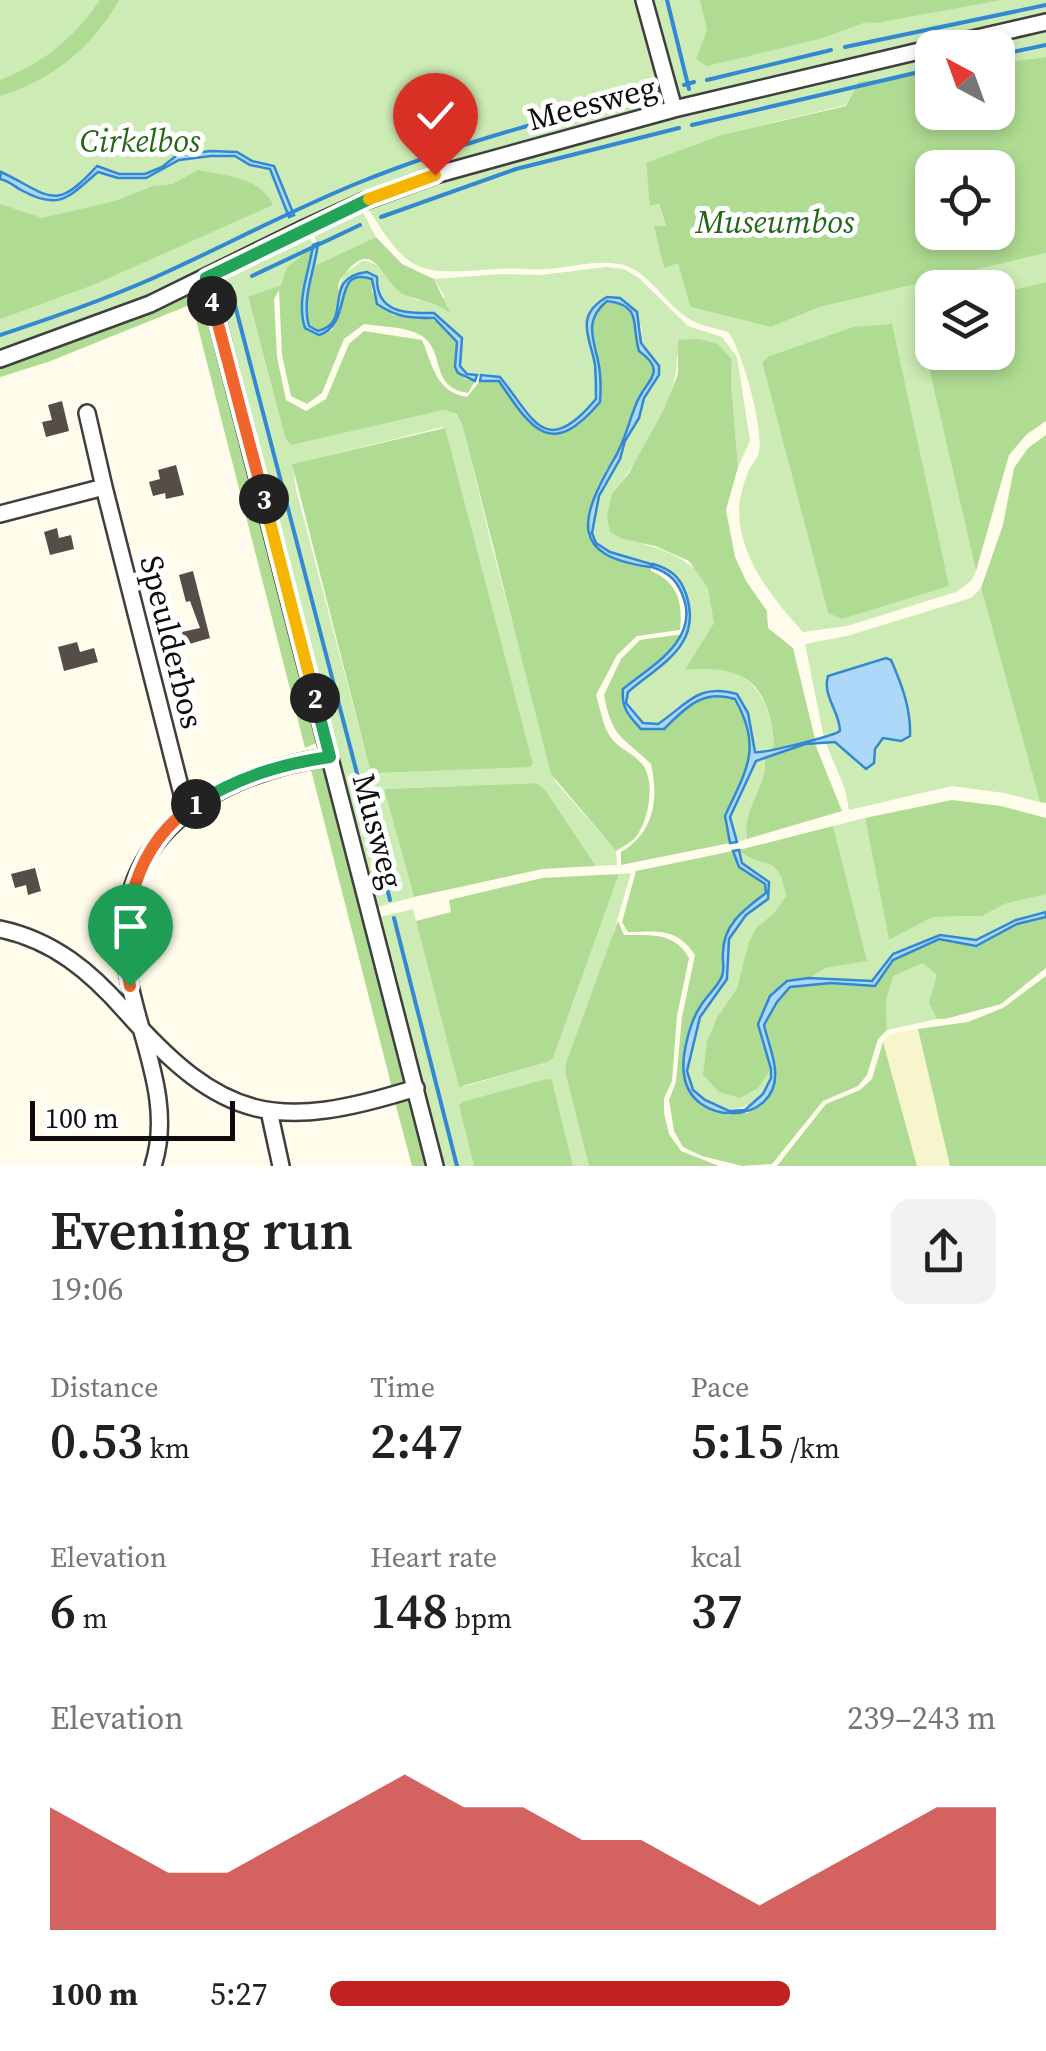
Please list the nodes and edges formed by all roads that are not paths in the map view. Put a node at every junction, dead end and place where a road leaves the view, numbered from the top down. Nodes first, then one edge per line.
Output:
1 (644, 0) edge
2 (1046, 22) edge
3 (1011, 30) edge
4 (915, 52) edge
5 (674, 109) junction
6 (206, 278) junction
7 (0, 359) edge
8 (88, 413) dead end
9 (104, 487) junction
10 (0, 514) edge
11 (330, 757) junction
12 (186, 810) junction
13 (0, 930) edge
14 (141, 1029) junction
15 (416, 1088) junction
16 (269, 1111) junction
17 (154, 1166) edge
18 (281, 1166) edge
19 (436, 1166) edge

1 - 5 street
2 - 3 street, Meesweg
4 - 5 street, Meesweg
5 - 6 street, Meesweg
6 - 7 street, Meesweg
6 - 11 street, Musweg
8 - 9 street, Speulderbos
9 - 10 street
9 - 12 street, Speulderbos
11 - 12 street
11 - 15 street, Musweg
12 - 14 street
13 - 14 street
14 - 16 street
14 - 17 street
15 - 16 street
15 - 19 street, Musweg
16 - 18 street

